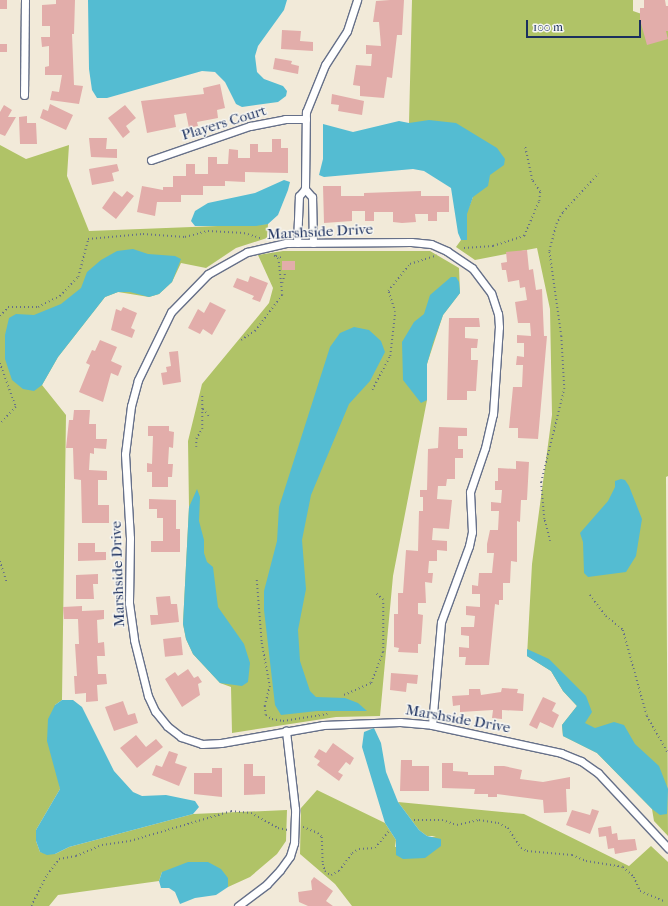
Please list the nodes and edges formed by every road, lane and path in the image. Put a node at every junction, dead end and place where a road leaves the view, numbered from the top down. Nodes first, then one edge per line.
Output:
1 (25, 0) edge
2 (357, 0) edge
3 (24, 95) dead end
4 (306, 119) junction
5 (525, 146) dead end
6 (151, 160) dead end
7 (598, 174) dead end
8 (305, 189) junction
9 (260, 238) dead end
10 (313, 242) junction
11 (298, 243) junction
12 (464, 248) dead end
13 (270, 251) dead end
14 (440, 254) dead end
15 (274, 256) junction
16 (282, 258) dead end
17 (285, 273) dead end
18 (282, 284) junction
19 (0, 316) edge
20 (241, 340) dead end
21 (0, 363) edge
22 (372, 390) dead end
23 (202, 396) dead end
24 (203, 409) junction
25 (210, 417) dead end
26 (0, 424) edge
27 (196, 447) dead end
28 (550, 541) dead end
29 (0, 561) edge
30 (257, 580) dead end
31 (7, 582) dead end
32 (375, 593) dead end
33 (590, 595) dead end
34 (344, 695) dead end
35 (327, 714) dead end
36 (432, 725) junction
37 (286, 731) junction
38 (668, 753) edge
39 (414, 820) dead end
40 (303, 827) dead end
41 (288, 830) dead end
42 (388, 832) dead end
43 (668, 848) edge
44 (664, 900) dead end
45 (31, 906) edge
46 (238, 906) edge

1 - 3 street
2 - 4 street
4 - 6 street, Players Court
4 - 8 street
5 - 12 path
7 - 28 path
8 - 10 street
8 - 11 street
9 - 19 path
10 - 11 street, Marshside Drive
10 - 36 street, Marshside Drive
11 - 37 street, Marshside Drive
13 - 15 path
14 - 22 path
15 - 16 path
15 - 18 path
17 - 18 path
18 - 20 path
21 - 26 path
23 - 24 path
24 - 25 path
24 - 27 path
29 - 31 path
30 - 35 path
32 - 34 path
33 - 38 path
36 - 37 street, Marshside Drive
36 - 43 street, Marshside Drive
37 - 46 street
39 - 44 path
40 - 42 path
41 - 45 path

